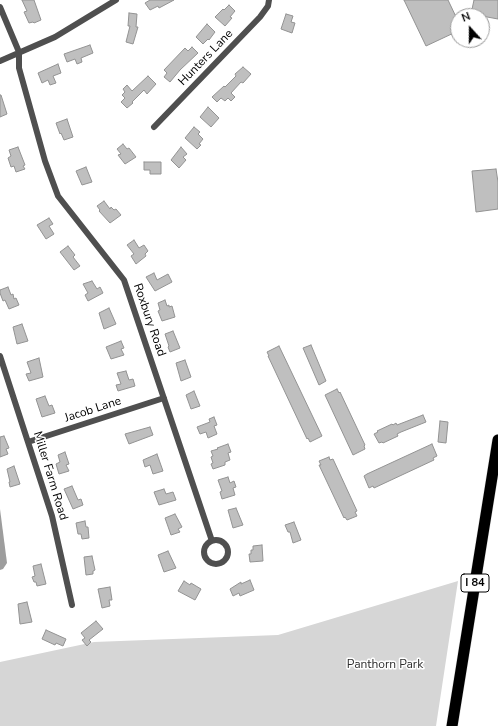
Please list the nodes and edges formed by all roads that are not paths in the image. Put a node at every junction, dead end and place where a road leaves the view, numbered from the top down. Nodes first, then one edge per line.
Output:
1 (116, 0) edge
2 (269, 0) edge
3 (0, 7) edge
4 (19, 52) junction
5 (0, 61) edge
6 (154, 127) dead end
7 (0, 356) edge
8 (164, 398) junction
9 (498, 440) edge
10 (28, 442) junction
11 (212, 541) dead end
12 (72, 606) dead end
13 (452, 726) edge

1 - 4 street
2 - 6 street, Hunters Lane
3 - 4 street, Roxbury Road
4 - 5 street
4 - 8 street, Roxbury Road
7 - 10 street, Miller Farm Road
8 - 10 street, Jacob Lane
8 - 11 street, Roxbury Road
9 - 13 highway, I 84
10 - 12 street, Miller Farm Road

